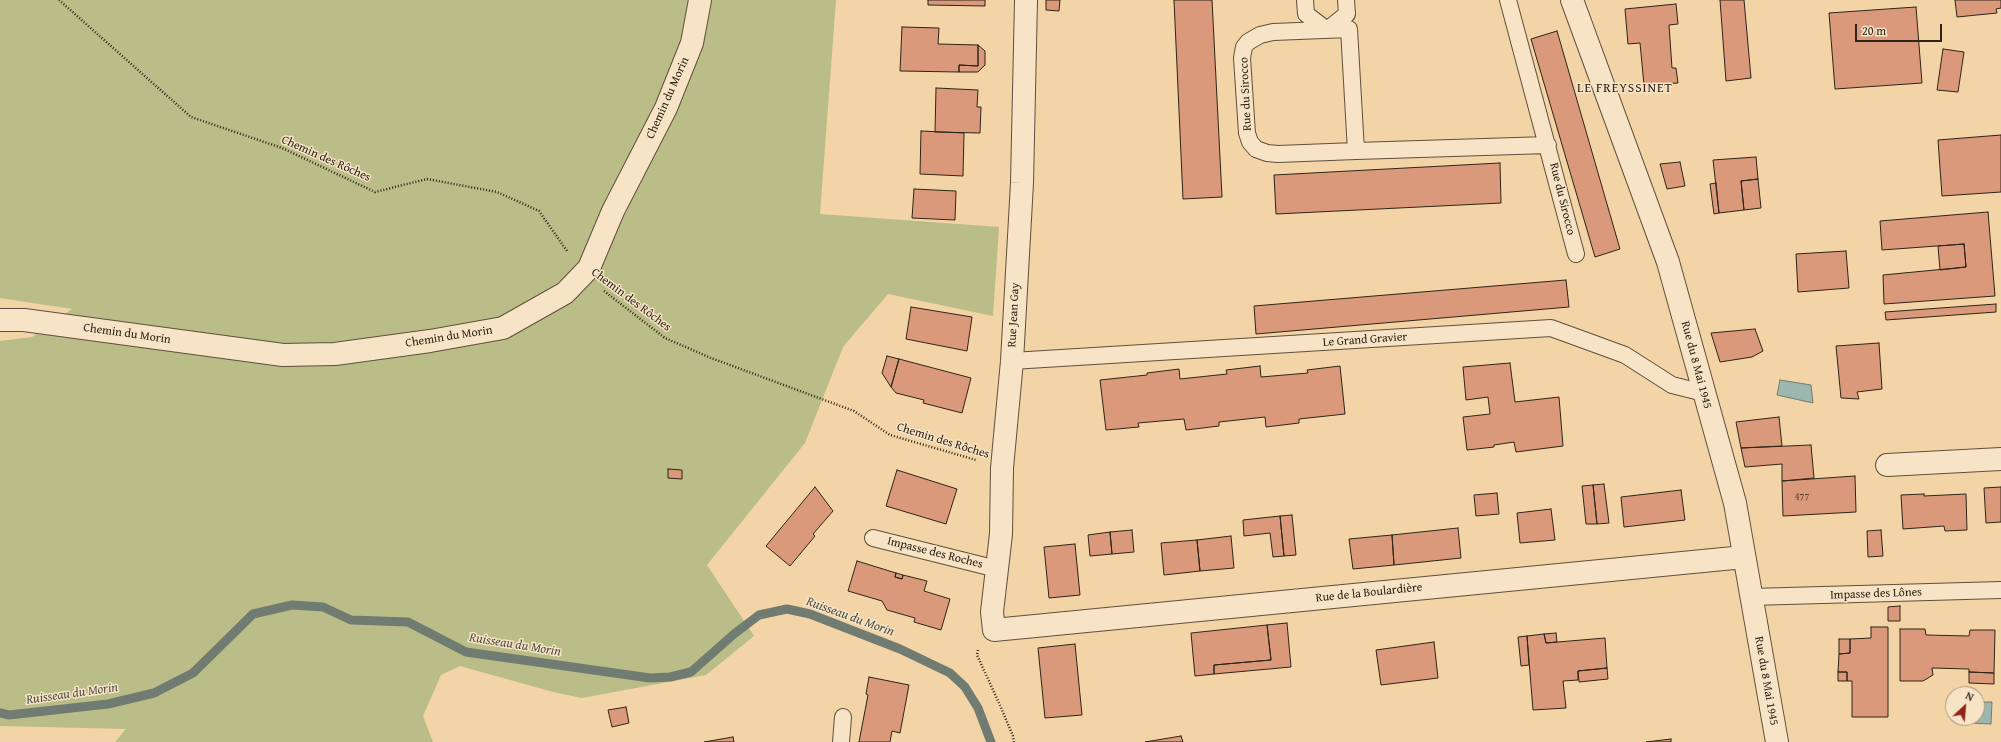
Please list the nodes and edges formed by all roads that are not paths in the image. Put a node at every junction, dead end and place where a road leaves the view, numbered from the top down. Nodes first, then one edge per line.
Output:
1 (700, 0) edge
2 (1026, 0) edge
3 (1305, 0) edge
4 (1346, 0) edge
5 (1508, 0) edge
6 (1572, 0) edge
7 (1327, 30) junction
8 (1548, 144) junction
9 (1356, 151) junction
10 (1576, 254) dead end
11 (0, 320) edge
12 (1012, 361) junction
13 (1704, 393) junction
14 (2001, 459) edge
15 (1887, 465) dead end
16 (873, 538) dead end
17 (1744, 557) junction
18 (997, 569) junction
19 (2001, 590) edge
20 (1751, 598) junction
21 (994, 630) joint
22 (843, 717) dead end
23 (841, 742) edge
24 (1777, 742) edge

1 - 11 street, Chemin du Morin
2 - 12 street, Rue Jean Gay
3 - 7 lane
4 - 7 lane
5 - 8 lane, Rue du Sirocco
6 - 13 street, Rue du 8 Mai 1945
7 - 9 lane, Rue du Sirocco
7 - 9 lane, Rue du Sirocco
8 - 9 lane, Rue du Sirocco
8 - 10 lane, Rue du Sirocco
12 - 13 lane, Le Grand Gravier
12 - 18 street, Rue Jean Gay
13 - 17 street, Rue du 8 Mai 1945
14 - 15 street
16 - 18 lane, Impasse des Roches
17 - 20 street, Rue du 8 Mai 1945
17 - 21 street, Rue de la Boulardière
18 - 21 street, Rue Jean Gay
19 - 20 lane, Impasse des Lônes
20 - 24 street, Rue du 8 Mai 1945
22 - 23 lane

